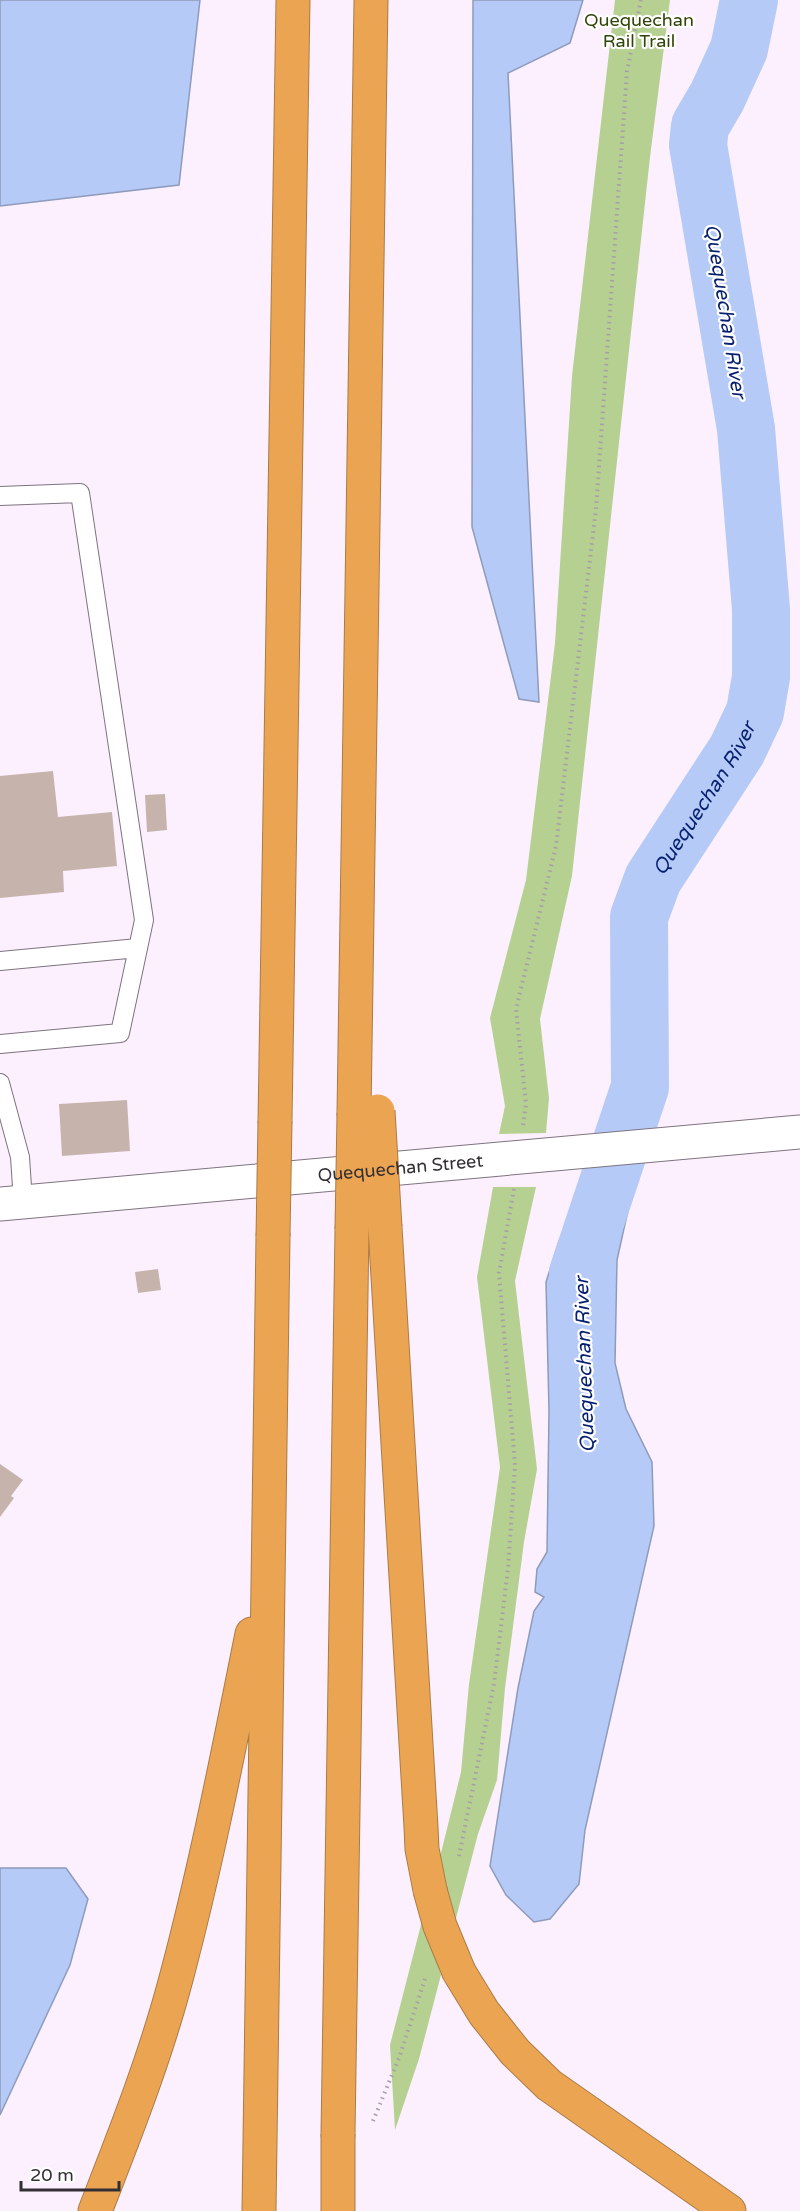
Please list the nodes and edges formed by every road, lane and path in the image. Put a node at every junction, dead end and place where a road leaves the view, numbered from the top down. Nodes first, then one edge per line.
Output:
1 (293, 0) edge
2 (371, 0) edge
3 (641, 0) edge
4 (0, 496) edge
5 (138, 948) junction
6 (0, 961) edge
7 (0, 1044) edge
8 (0, 1083) edge
9 (366, 1112) junction
10 (800, 1132) edge
11 (519, 1157) junction
12 (11, 1203) edge
13 (268, 1552) junction
14 (457, 1862) dead end
15 (426, 1976) dead end
16 (385, 2093) dead end
17 (95, 2211) edge
18 (259, 2211) edge
19 (338, 2211) edge
20 (729, 2211) edge

1 - 13 highway, bridge
2 - 9 highway
3 - 11 path
4 - 5 lane
5 - 6 lane
5 - 7 lane
8 - 12 lane
9 - 19 highway, bridge
9 - 20 highway, bridge
10 - 11 main road, Quequechan Street
11 - 12 main road, Quequechan Street
11 - 14 path
13 - 17 highway
13 - 18 highway
15 - 16 path

